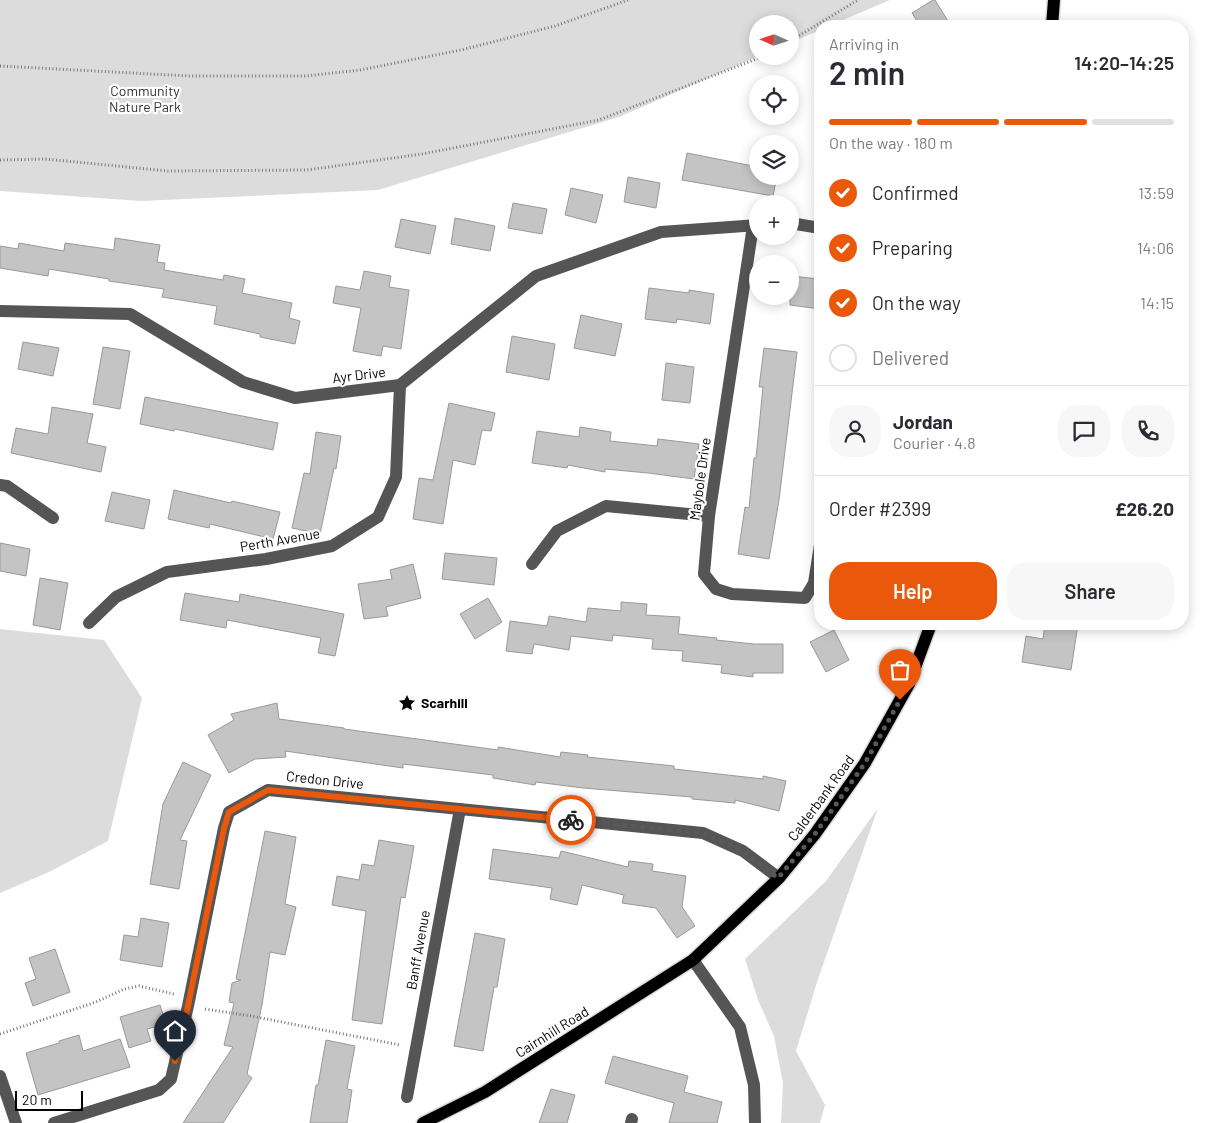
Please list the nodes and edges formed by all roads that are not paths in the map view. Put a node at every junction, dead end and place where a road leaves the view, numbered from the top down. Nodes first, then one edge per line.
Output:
1 (1054, 0) edge
2 (1052, 20) edge
3 (799, 224) edge
4 (749, 226) edge
5 (814, 227) edge
6 (752, 245) edge
7 (0, 311) edge
8 (400, 385) junction
9 (0, 485) edge
10 (709, 516) junction
11 (53, 518) dead end
12 (532, 564) dead end
13 (814, 583) edge
14 (89, 623) dead end
15 (929, 630) edge
16 (460, 809) junction
17 (778, 878) junction
18 (693, 960) junction
19 (0, 1076) edge
20 (407, 1097) dead end
21 (16, 1123) edge
22 (54, 1123) edge
23 (423, 1123) edge
24 (754, 1123) edge

1 - 2 main road
3 - 5 street
4 - 8 street, Ayr Drive
6 - 10 street, Maybole Drive
7 - 8 street, Ayr Drive
8 - 14 street, Perth Avenue
9 - 11 street
10 - 12 street
10 - 13 street, Maybole Drive
15 - 17 main road, Calderbank Road
16 - 17 street, Credon Drive
16 - 20 street, Banff Avenue
16 - 22 street, Credon Drive
17 - 18 main road, Calderbank Road
18 - 23 main road, Cairnhill Road
18 - 24 street
19 - 21 street

